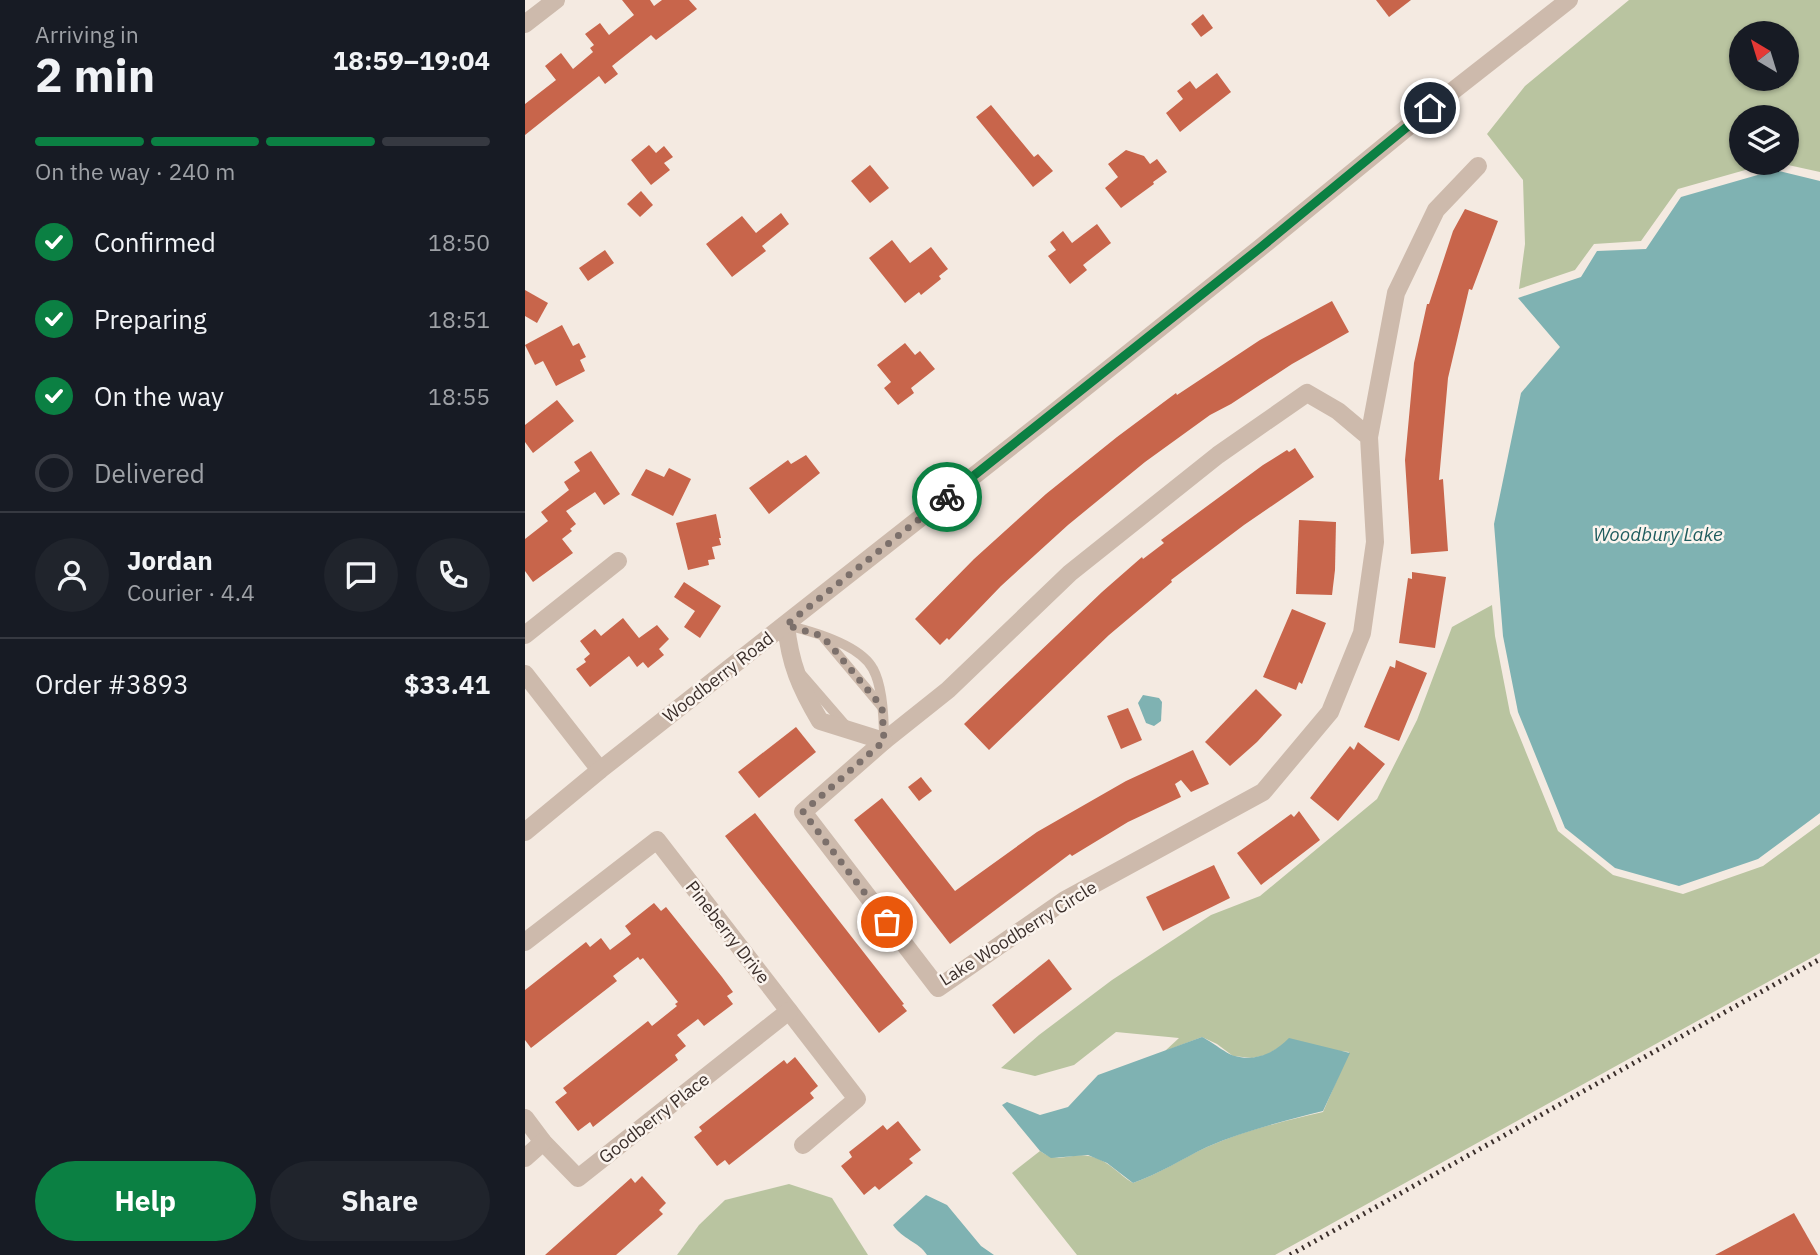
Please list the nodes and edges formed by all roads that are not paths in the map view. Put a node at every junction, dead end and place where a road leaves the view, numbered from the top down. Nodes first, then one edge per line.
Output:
1 (556, 0) edge
2 (1569, 0) edge
3 (525, 24) edge
4 (1478, 166) dead end
5 (1369, 437) junction
6 (618, 561) dead end
7 (786, 625) junction
8 (525, 635) edge
9 (822, 636) junction
10 (525, 674) edge
11 (882, 707) junction
12 (884, 741) junction
13 (600, 770) junction
14 (525, 832) edge
15 (525, 942) edge
16 (789, 1011) junction
17 (525, 1118) edge
18 (544, 1142) junction
19 (803, 1145) dead end
20 (525, 1158) edge

1 - 3 street
2 - 7 street, Woodberry Road
4 - 5 street, Lake Woodberry Circle
5 - 12 street, Lake Woodberry Circle
5 - 12 street, Lake Woodberry Circle
6 - 8 street
7 - 9 lane
7 - 12 street
7 - 13 street, Woodberry Road
9 - 11 lane
9 - 11 lane
10 - 13 street
11 - 12 lane
13 - 14 street, Woodberry Road
15 - 16 street, Pineberry Drive
16 - 18 street, Goodberry Place
16 - 19 street, Pineberry Drive
17 - 18 street
18 - 20 street

